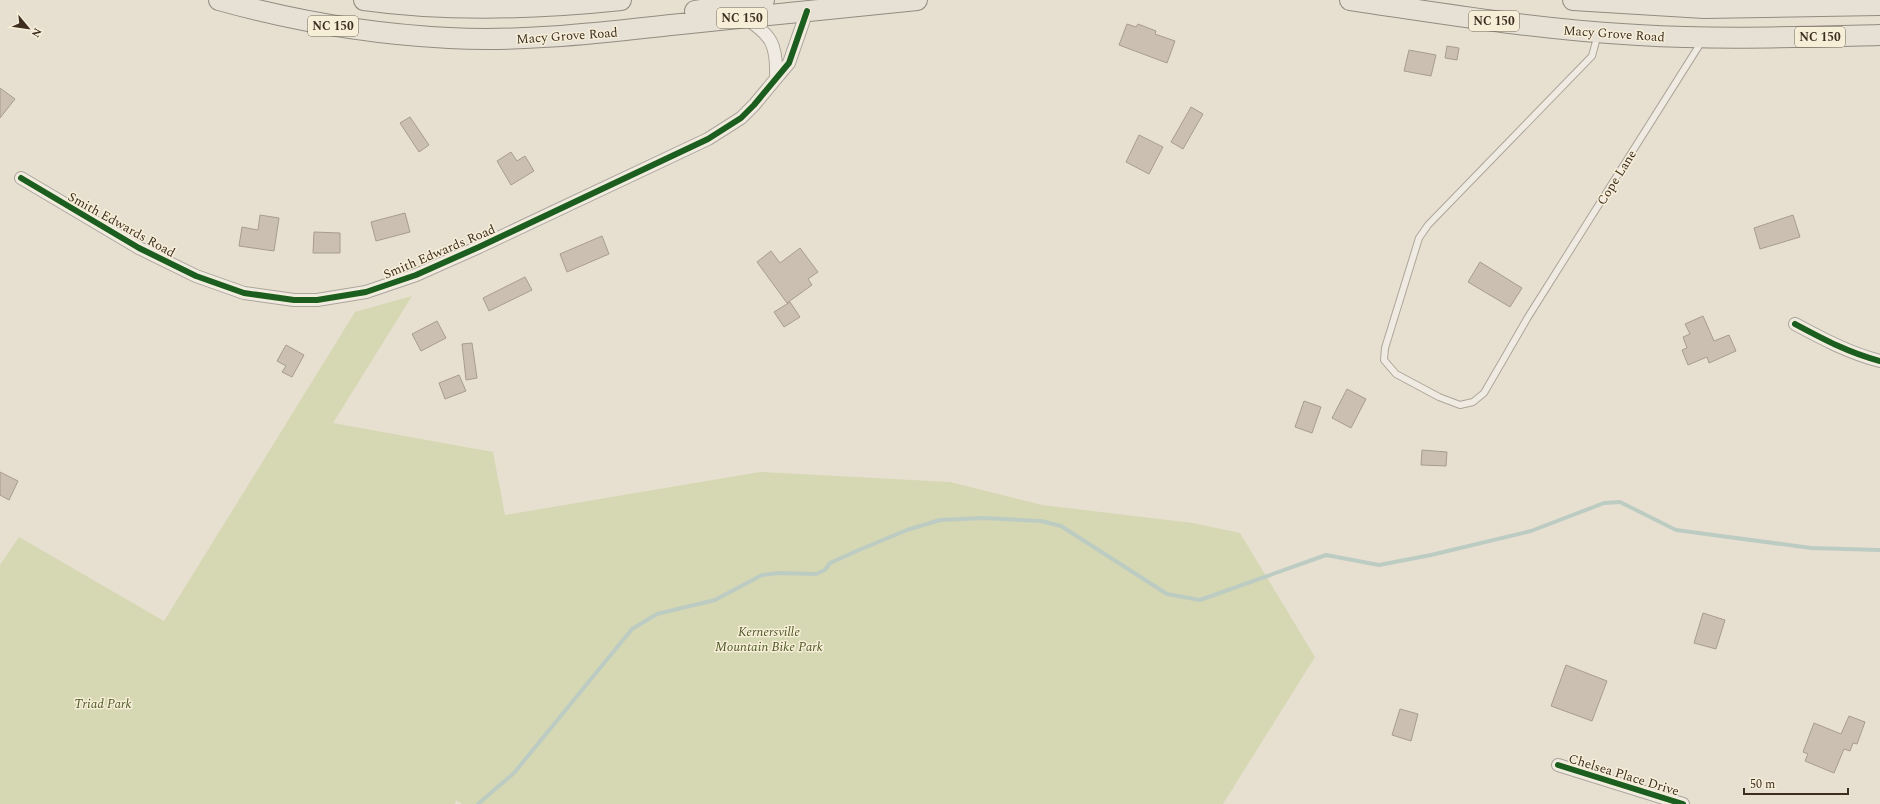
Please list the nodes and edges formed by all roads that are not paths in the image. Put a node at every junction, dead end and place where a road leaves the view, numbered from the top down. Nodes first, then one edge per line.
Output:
1 (219, 0) edge
2 (364, 0) edge
3 (621, 0) edge
4 (764, 0) edge
5 (917, 0) edge
6 (1350, 0) edge
7 (1573, 0) edge
8 (1880, 5) edge
9 (807, 12) junction
10 (745, 18) junction
11 (1880, 22) edge
12 (1598, 33) junction
13 (1880, 35) edge
14 (568, 36) junction
15 (1704, 38) junction
16 (1759, 38) junction
17 (776, 77) junction
18 (21, 178) dead end
19 (1795, 324) dead end
20 (1880, 361) edge
21 (1558, 765) dead end
22 (1683, 804) edge

1 - 14 main road, Macy Grove Road / NC 150
2 - 3 main road, NC 150
4 - 14 main road
5 - 9 main road, Macy Grove Road / NC 150
6 - 12 main road, Macy Grove Road / NC 150
7 - 8 main road
9 - 10 main road, Macy Grove Road / NC 150
9 - 17 street, Smith Edwards Road
10 - 14 main road, Macy Grove Road / NC 150
10 - 17 street
11 - 16 main road
12 - 15 main road, Macy Grove Road / NC 150
12 - 15 lane, Cope Lane
13 - 16 main road, Macy Grove Road / NC 150
15 - 16 main road, Macy Grove Road / NC 150
17 - 18 street, Smith Edwards Road
19 - 20 street
21 - 22 street, Chelsea Place Drive

